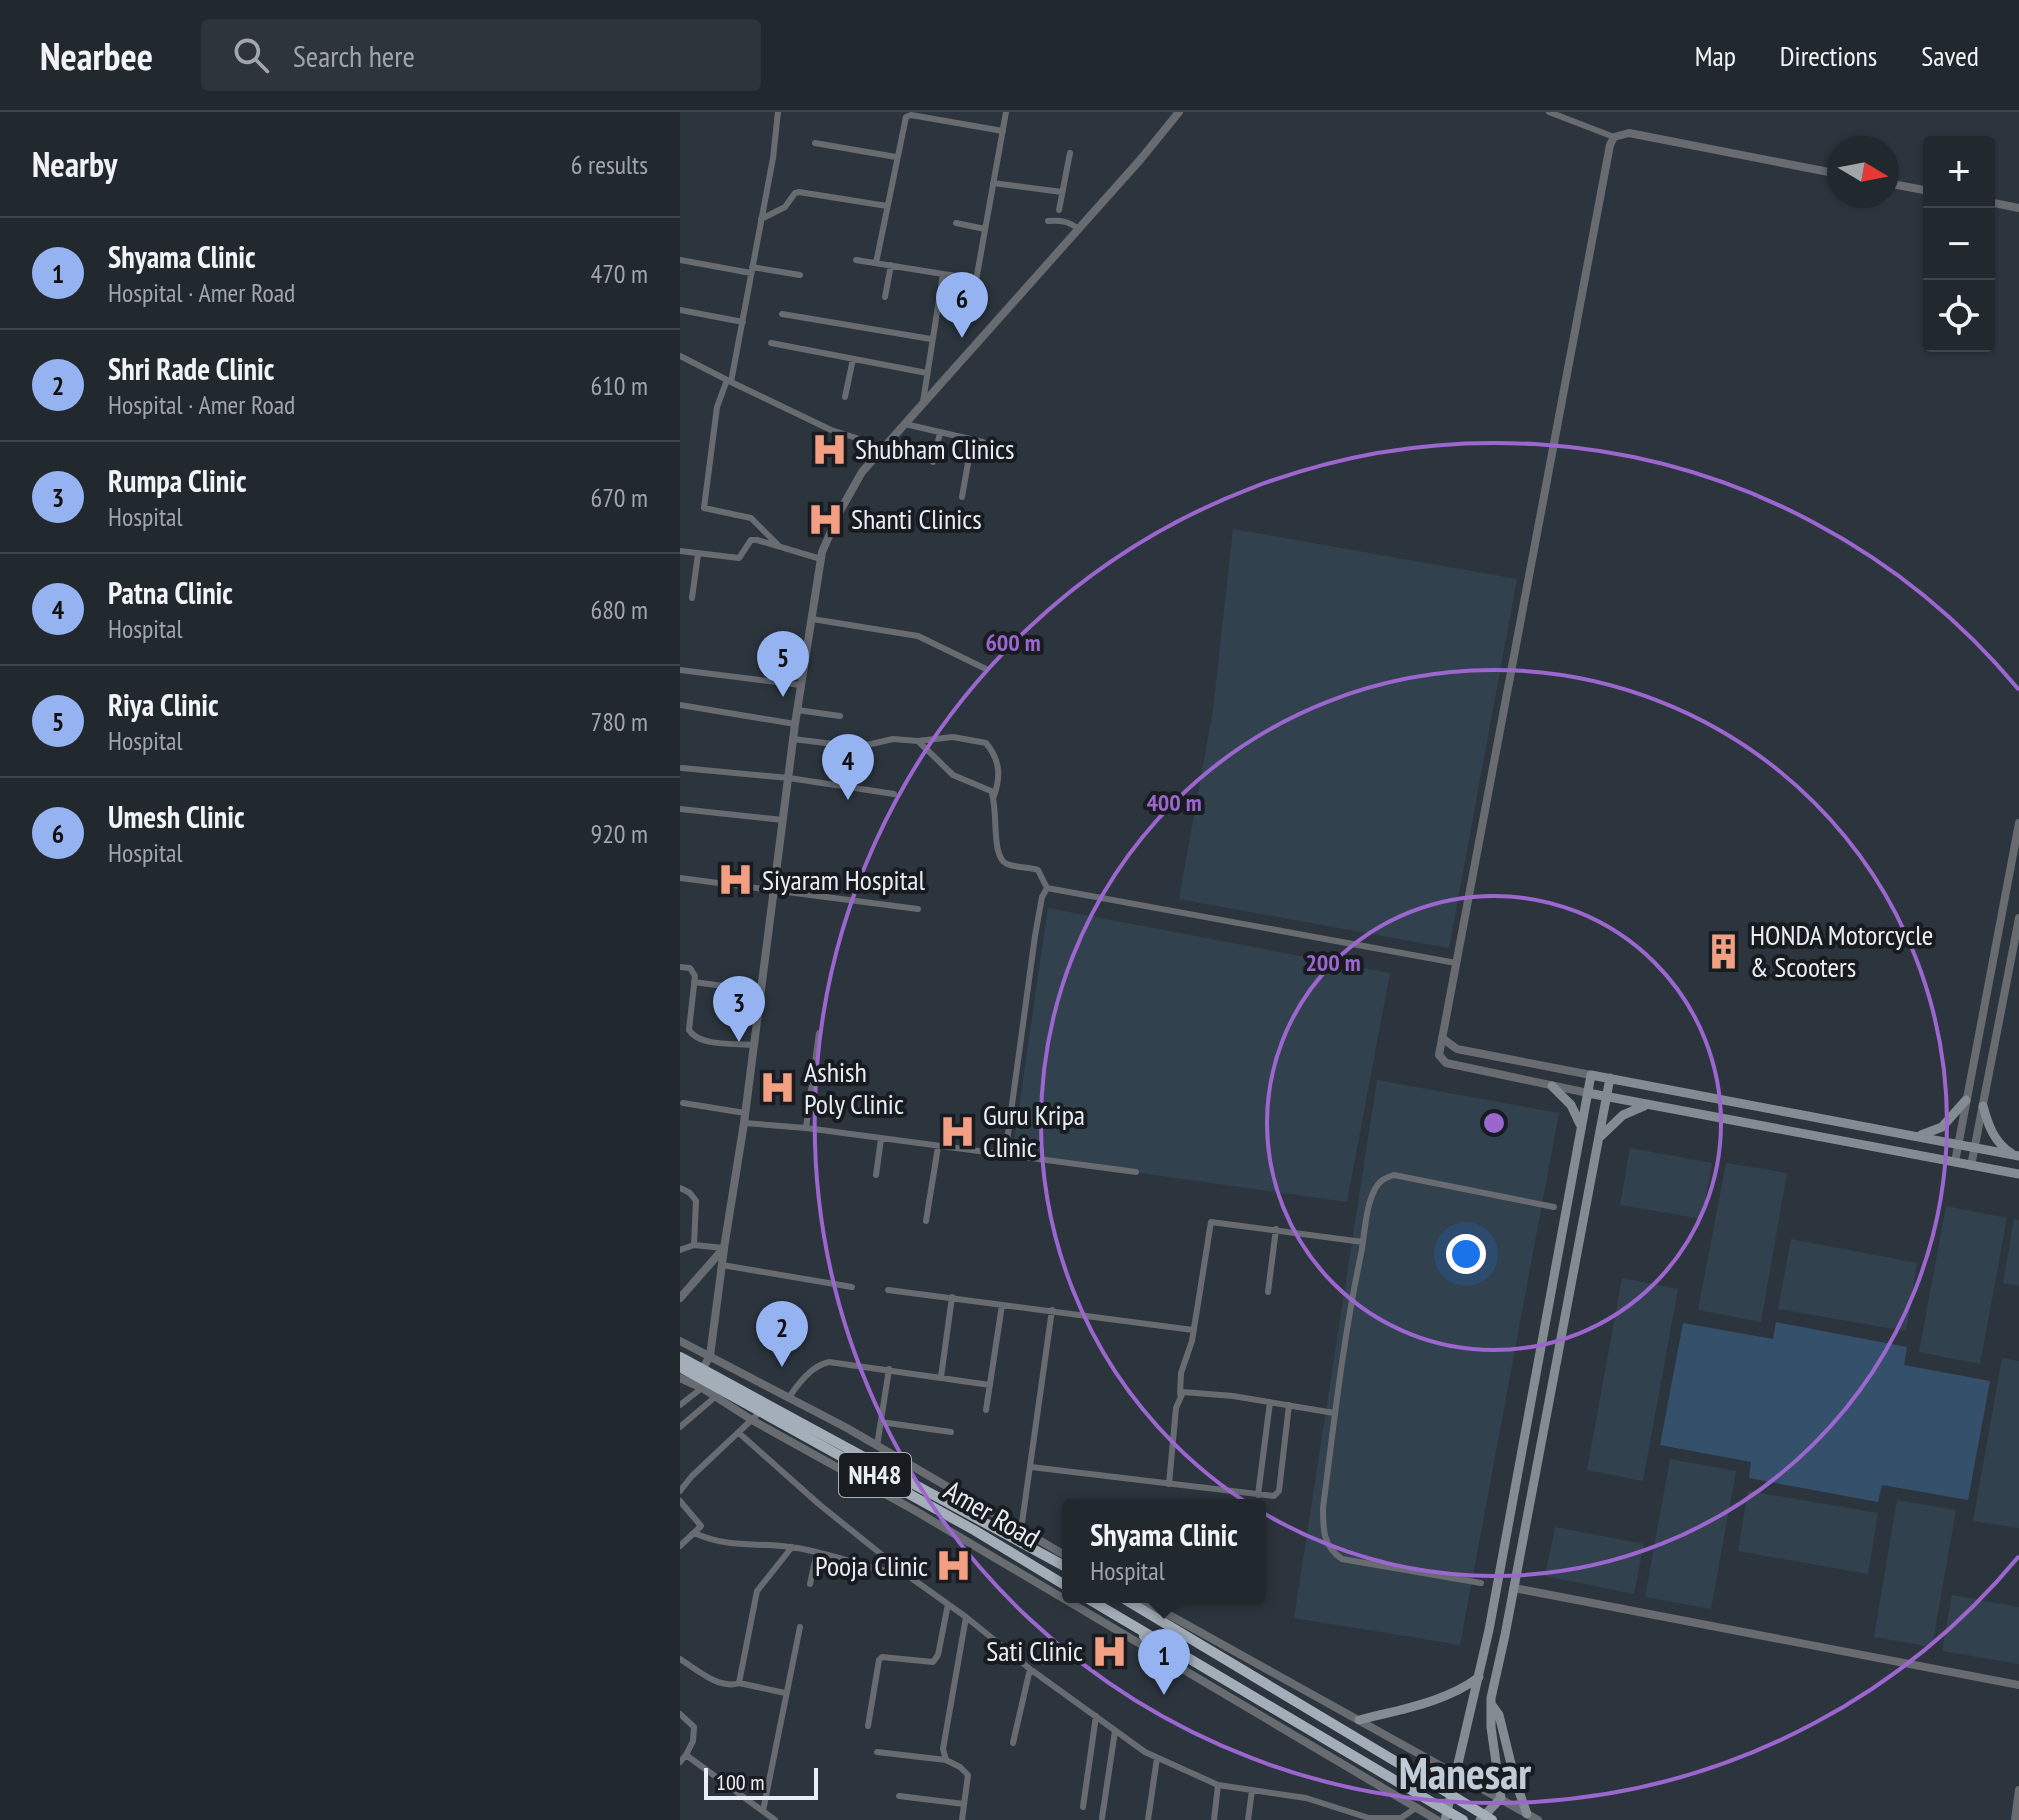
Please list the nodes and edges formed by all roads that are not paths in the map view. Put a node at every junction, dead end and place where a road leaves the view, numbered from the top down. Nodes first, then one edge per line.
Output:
1 (778, 112) edge
2 (1006, 112) edge
3 (1179, 112) edge
4 (1549, 112) edge
5 (1003, 131) junction
6 (1614, 137) junction
7 (815, 143) dead end
8 (1070, 153) dead end
9 (896, 157) junction
10 (1827, 172) edge
11 (993, 183) junction
12 (1899, 185) edge
13 (1923, 190) edge
14 (1062, 192) junction
15 (1995, 203) edge
16 (887, 206) junction
17 (2019, 208) edge
18 (1059, 210) dead end
19 (761, 219) junction
20 (1048, 221) dead end
21 (957, 222) dead end
22 (985, 227) junction
23 (1078, 229) junction
24 (680, 260) edge
25 (856, 260) dead end
26 (876, 263) junction
27 (891, 265) junction
28 (752, 270) junction
29 (943, 274) junction
30 (800, 275) dead end
31 (885, 297) dead end
32 (680, 310) edge
33 (782, 314) dead end
34 (743, 322) junction
35 (931, 339) junction
36 (771, 343) dead end
37 (680, 356) edge
38 (853, 359) junction
39 (927, 373) junction
40 (729, 381) junction
41 (845, 397) dead end
42 (923, 403) junction
43 (905, 424) junction
44 (940, 433) junction
45 (972, 440) junction
46 (983, 442) dead end
47 (885, 447) junction
48 (933, 462) dead end
49 (962, 497) dead end
50 (779, 546) junction
51 (680, 551) edge
52 (698, 554) junction
53 (821, 559) junction
54 (692, 598) dead end
55 (812, 619) junction
56 (986, 669) dead end
57 (680, 670) edge
58 (801, 685) junction
59 (680, 705) edge
60 (797, 710) junction
61 (840, 716) dead end
62 (795, 724) junction
63 (793, 739) junction
64 (918, 741) junction
65 (682, 768) edge
66 (789, 778) junction
67 (894, 794) dead end
68 (994, 796) junction
69 (680, 809) edge
70 (783, 820) junction
71 (2019, 823) edge
72 (680, 878) edge
73 (1047, 888) junction
74 (773, 890) junction
75 (918, 909) dead end
76 (2019, 918) edge
77 (2017, 941) edge
78 (1456, 963) junction
79 (680, 967) edge
80 (694, 982) junction
81 (731, 987) dead end
82 (819, 1033) dead end
83 (1442, 1038) junction
84 (753, 1045) junction
85 (1591, 1075) junction
86 (1610, 1078) junction
87 (1552, 1086) junction
88 (1588, 1093) junction
89 (1607, 1096) junction
90 (1966, 1100) junction
91 (683, 1103) dead end
92 (1651, 1105) junction
93 (1983, 1106) junction
94 (744, 1118) junction
95 (806, 1128) junction
96 (1581, 1132) junction
97 (1913, 1136) junction
98 (881, 1139) junction
99 (1599, 1139) junction
100 (1957, 1145) junction
101 (938, 1147) junction
102 (1975, 1148) junction
103 (1005, 1156) junction
104 (2019, 1156) edge
105 (1955, 1162) junction
106 (1971, 1166) junction
107 (1136, 1172) dead end
108 (2019, 1174) edge
109 (876, 1175) dead end
110 (680, 1188) edge
111 (1568, 1203) junction
112 (1586, 1206) junction
113 (1554, 1207) dead end
114 (926, 1221) dead end
115 (1276, 1229) junction
116 (1363, 1242) junction
117 (694, 1245) junction
118 (724, 1248) junction
119 (680, 1250) edge
120 (722, 1265) junction
121 (852, 1287) dead end
122 (888, 1290) dead end
123 (1268, 1292) dead end
124 (952, 1297) junction
125 (680, 1298) edge
126 (1002, 1305) junction
127 (1052, 1310) junction
128 (1193, 1330) junction
129 (680, 1341) edge
130 (710, 1356) junction
131 (680, 1357) edge
132 (680, 1367) edge
133 (703, 1368) junction
134 (889, 1369) junction
135 (941, 1377) junction
136 (680, 1378) edge
137 (990, 1385) junction
138 (702, 1388) junction
139 (1180, 1394) junction
140 (715, 1397) junction
141 (789, 1397) junction
142 (1270, 1402) junction
143 (680, 1405) edge
144 (1289, 1405) junction
145 (986, 1410) dead end
146 (761, 1411) junction
147 (1334, 1413) junction
148 (752, 1420) junction
149 (881, 1422) junction
150 (680, 1427) edge
151 (951, 1432) dead end
152 (739, 1433) junction
153 (877, 1446) junction
154 (1031, 1467) junction
155 (1169, 1484) junction
156 (680, 1491) edge
157 (1258, 1495) junction
158 (680, 1501) edge
159 (1021, 1530) junction
160 (694, 1533) junction
161 (680, 1546) edge
162 (792, 1547) junction
163 (817, 1552) junction
164 (1062, 1554) edge
165 (1027, 1562) junction
166 (1062, 1565) edge
167 (1022, 1574) junction
168 (907, 1575) junction
169 (1062, 1583) edge
170 (1481, 1583) dead end
171 (810, 1584) dead end
172 (1514, 1588) junction
173 (1062, 1598) edge
174 (1071, 1603) edge
175 (1095, 1603) edge
176 (1131, 1603) edge
177 (1148, 1603) edge
178 (948, 1604) junction
179 (966, 1617) junction
180 (800, 1627) dead end
181 (1136, 1628) junction
182 (1161, 1656) junction
183 (680, 1659) edge
184 (1030, 1669) junction
185 (1479, 1677) junction
186 (739, 1683) junction
187 (2019, 1685) edge
188 (785, 1693) junction
189 (1491, 1704) junction
190 (680, 1714) edge
191 (1096, 1716) junction
192 (1359, 1720) junction
193 (868, 1726) dead end
194 (1115, 1731) junction
195 (1013, 1743) dead end
196 (877, 1752) dead end
197 (686, 1755) junction
198 (1157, 1758) junction
199 (946, 1760) junction
200 (680, 1762) edge
201 (1457, 1773) junction
202 (1218, 1785) junction
203 (1252, 1790) junction
204 (2019, 1790) edge
205 (899, 1796) dead end
206 (1501, 1798) junction
207 (964, 1804) junction
208 (1083, 1807) dead end
209 (1417, 1807) junction
210 (763, 1811) junction
211 (1526, 1817) edge
212 (1102, 1818) edge
213 (772, 1819) edge
214 (962, 1820) edge
215 (1148, 1820) edge
216 (1214, 1820) edge
217 (1248, 1820) edge
218 (1437, 1820) edge
219 (1445, 1820) edge
220 (1463, 1820) edge
221 (1480, 1820) edge
222 (1492, 1820) edge
223 (1538, 1820) edge
224 (2015, 1820) edge

1 - 19 street
2 - 5 street
3 - 23 street
4 - 6 street
5 - 9 street
5 - 11 street
6 - 10 street
6 - 78 street
7 - 9 street
8 - 14 street
9 - 16 street
11 - 14 street
11 - 22 street
12 - 13 street
14 - 18 street
15 - 17 street
16 - 19 street
16 - 26 street
19 - 28 street
20 - 23 street
21 - 22 street
22 - 29 street
23 - 42 street
24 - 28 street
25 - 26 street
26 - 27 street
27 - 29 street
27 - 31 street
28 - 30 street
28 - 34 street
29 - 35 street
32 - 34 street
33 - 35 street
34 - 40 street
35 - 39 street
36 - 38 street
37 - 40 street
38 - 39 street
38 - 41 street
39 - 42 street
40 - 47 street
40 - 50 street
42 - 43 street
43 - 44 street
43 - 47 street
44 - 45 street
44 - 48 street
45 - 46 street
45 - 49 street
47 - 53 street
50 - 52 street
50 - 53 street
51 - 52 street
52 - 54 street
53 - 55 street
55 - 56 street
55 - 58 street
57 - 58 street
58 - 60 street
59 - 62 street
60 - 61 street
60 - 62 street
62 - 63 street
63 - 64 street
63 - 66 street
64 - 68 street
64 - 68 street
65 - 66 street
66 - 67 street
66 - 70 street
68 - 73 street
69 - 70 street
70 - 74 street
71 - 90 street
72 - 74 street
73 - 78 street
73 - 103 street
74 - 75 street
74 - 84 street
76 - 77 street
77 - 93 street
78 - 83 street
79 - 80 street
80 - 81 street
80 - 84 street
82 - 95 street
83 - 85 street
83 - 87 street
84 - 94 street
85 - 86 main road
85 - 88 main road
86 - 89 main road
86 - 97 main road
87 - 88 street
87 - 96 main road
88 - 89 main road
88 - 96 main road
89 - 92 main road
89 - 99 main road
90 - 97 main road
90 - 100 street
91 - 94 street
92 - 99 main road
92 - 105 main road
93 - 102 street
93 - 104 main road
94 - 95 street
94 - 118 street
95 - 98 street
96 - 111 main road
97 - 100 main road
98 - 101 street
98 - 109 street
99 - 112 main road
100 - 102 main road
100 - 105 street
101 - 103 street
101 - 114 street
102 - 104 main road
102 - 106 street
103 - 107 street
105 - 106 main road
106 - 108 main road
110 - 117 street
111 - 112 main road
111 - 185 main road
112 - 172 main road
113 - 116 street
115 - 116 street
115 - 123 street
115 - 128 street
116 - 147 street
117 - 118 street
117 - 119 street
118 - 120 street
118 - 125 street
120 - 121 street
120 - 130 street
122 - 124 street
124 - 126 street
124 - 135 street
126 - 127 street
126 - 137 street
127 - 128 street
127 - 154 street
128 - 139 street
129 - 130 street
130 - 133 street
130 - 141 street
131 - 133 highway, Amer Road / NH48
132 - 146 highway, Amer Road / NH48
133 - 166 highway, Amer Road / NH48
134 - 135 street
134 - 141 street
134 - 149 street
135 - 137 street
136 - 138 street
137 - 145 street
138 - 140 street
138 - 143 street
139 - 142 street
139 - 155 street
140 - 148 street
140 - 150 street
141 - 153 street
142 - 144 street
142 - 157 street
144 - 147 street
144 - 157 street
146 - 148 street
146 - 165 highway, Amer Road / NH48
147 - 170 street
148 - 152 street
148 - 167 street
149 - 151 street
149 - 153 street
152 - 156 street
152 - 168 street
153 - 159 street
154 - 155 street
154 - 159 street
155 - 157 street
158 - 160 street
159 - 164 street
160 - 161 street
160 - 162 street
162 - 163 street
162 - 186 street
163 - 168 street
163 - 171 street
165 - 167 highway
165 - 169 highway, Amer Road / NH48
167 - 173 street
168 - 178 street
172 - 187 street
172 - 189 main road
174 - 182 street
175 - 181 highway
176 - 222 highway, bridge
177 - 192 street
178 - 179 street
178 - 193 street
179 - 184 street
179 - 199 street
180 - 188 street
181 - 182 highway
181 - 220 highway, bridge
182 - 209 street
183 - 186 street
184 - 191 street
184 - 195 street
185 - 192 main road
185 - 201 main road
186 - 188 street
188 - 210 street
189 - 206 main road
189 - 211 main road
190 - 197 street
191 - 194 street
191 - 208 street
192 - 201 street
194 - 198 street
194 - 212 street
196 - 199 street
197 - 200 street
197 - 210 street
198 - 202 street
198 - 215 street
199 - 207 street
201 - 206 street
201 - 219 main road
202 - 203 street
202 - 216 street
203 - 209 street
203 - 217 street
204 - 224 street
205 - 207 street
206 - 211 street
206 - 221 main road
207 - 214 street
209 - 218 street
210 - 213 street
211 - 223 street

